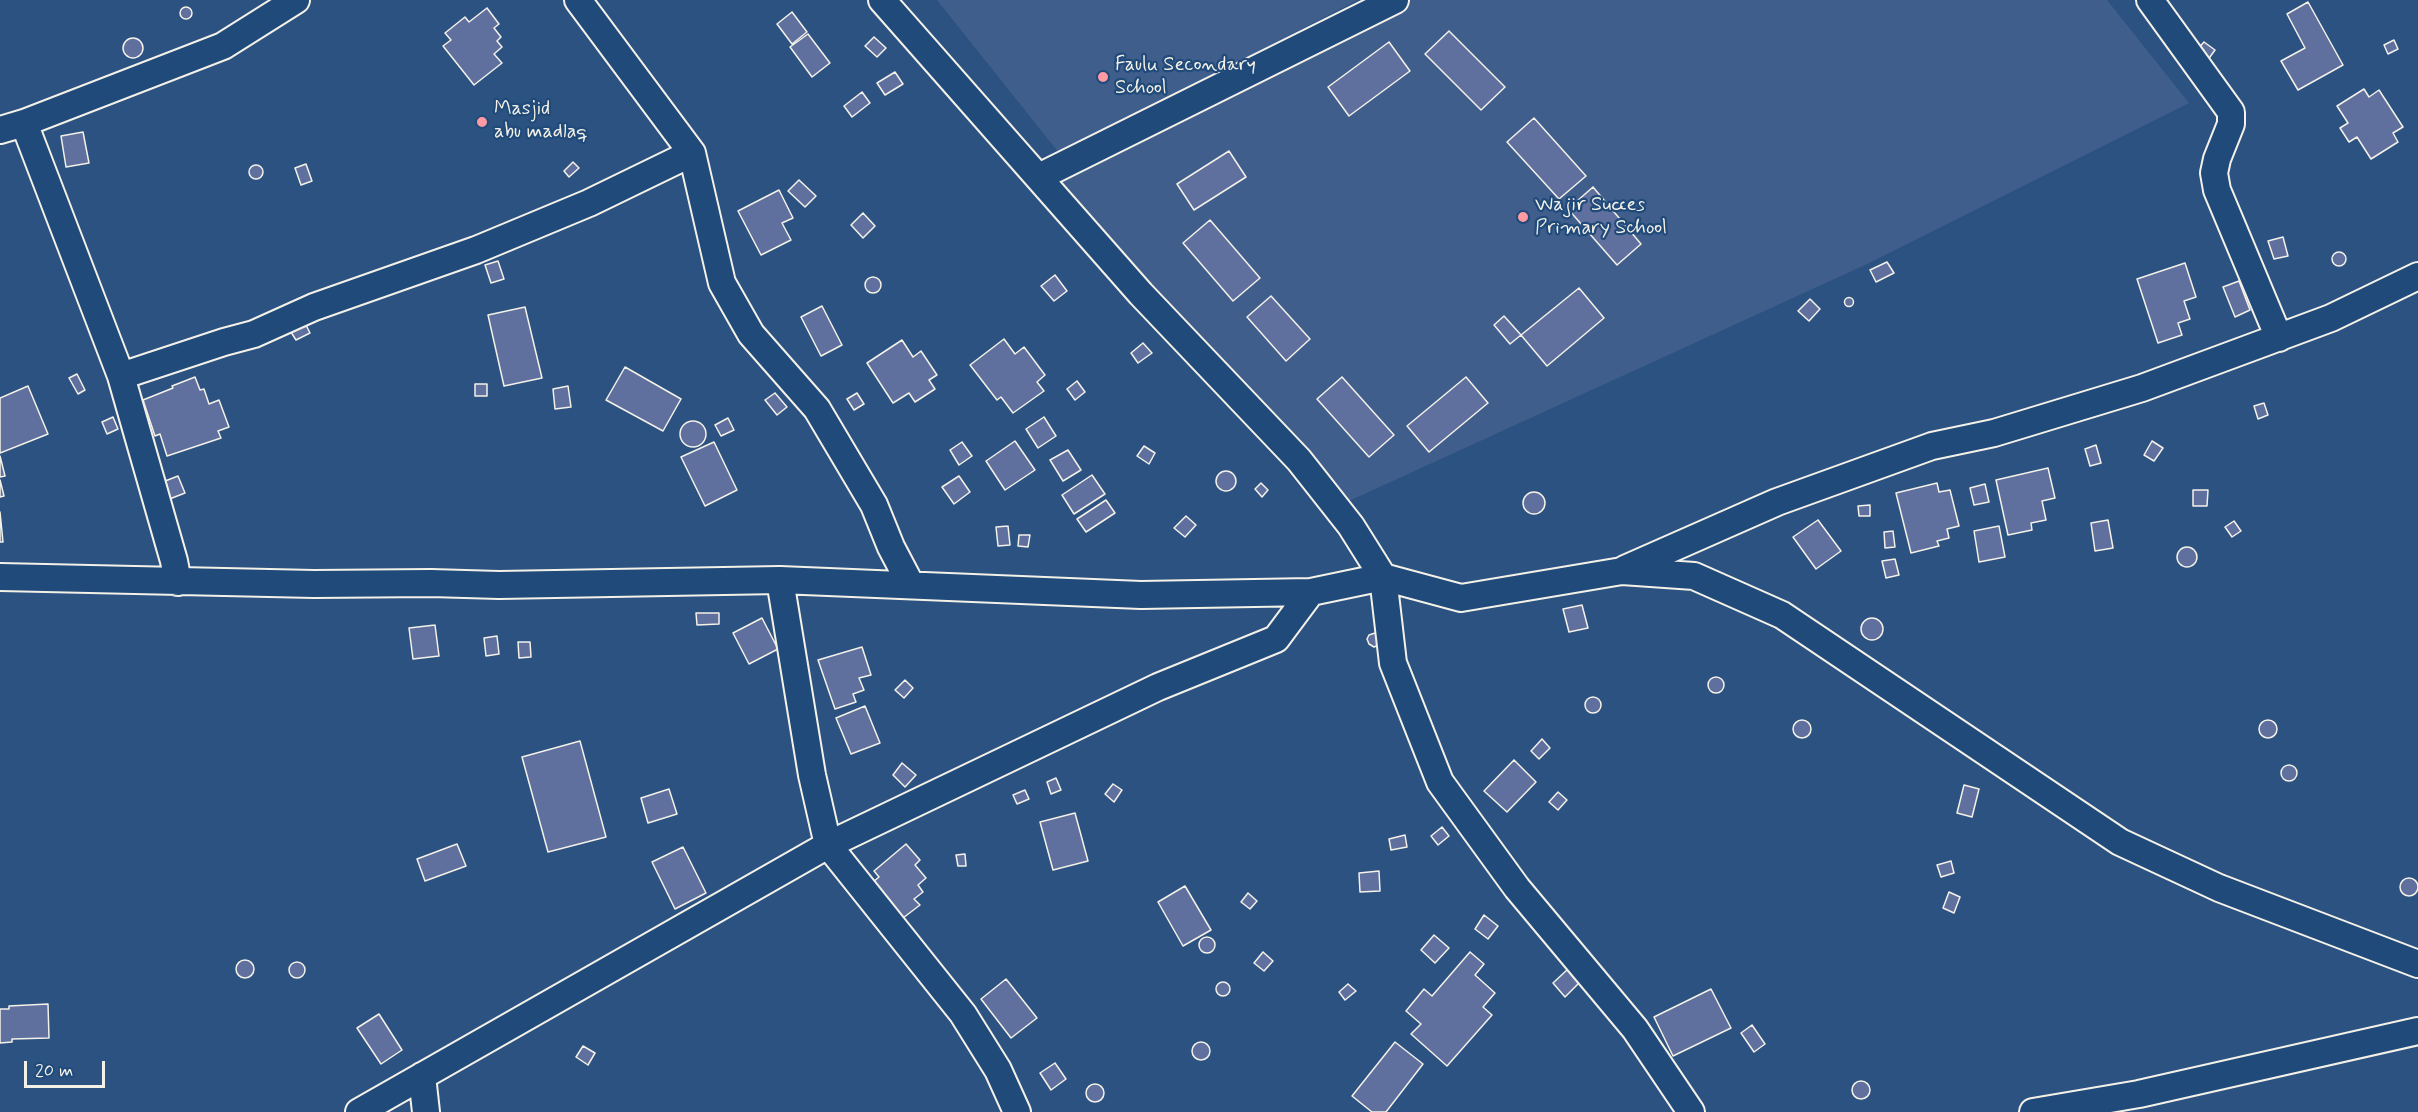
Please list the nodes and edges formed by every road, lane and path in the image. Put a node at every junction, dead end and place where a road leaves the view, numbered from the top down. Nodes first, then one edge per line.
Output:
1 (297, 0) edge
2 (578, 0) edge
3 (882, 0) edge
4 (1395, 0) edge
5 (2150, 0) edge
6 (12, 127) edge
7 (692, 153) junction
8 (1039, 177) junction
9 (2418, 276) edge
10 (2279, 338) junction
11 (121, 376) junction
12 (1622, 571) junction
13 (0, 577) edge
14 (1383, 577) junction
15 (780, 580) junction
16 (178, 582) junction
17 (911, 585) junction
18 (1311, 592) junction
19 (828, 845) junction
20 (2418, 964) edge
21 (2418, 1031) edge
22 (422, 1076) junction
23 (358, 1112) edge
24 (426, 1112) edge
25 (1017, 1112) edge
26 (1690, 1112) edge
27 (2033, 1112) edge

1 - 6 street
2 - 7 street
3 - 8 street
4 - 8 street
5 - 10 street
6 - 11 street
7 - 11 street
7 - 17 street
8 - 14 street
9 - 10 street
10 - 12 street
11 - 16 street
12 - 14 street
12 - 20 street
13 - 16 street
14 - 18 street
14 - 26 street
15 - 16 street
15 - 17 street
15 - 19 street
17 - 18 street
18 - 19 street
19 - 22 street
19 - 25 street
21 - 27 street
22 - 23 street
22 - 24 street

